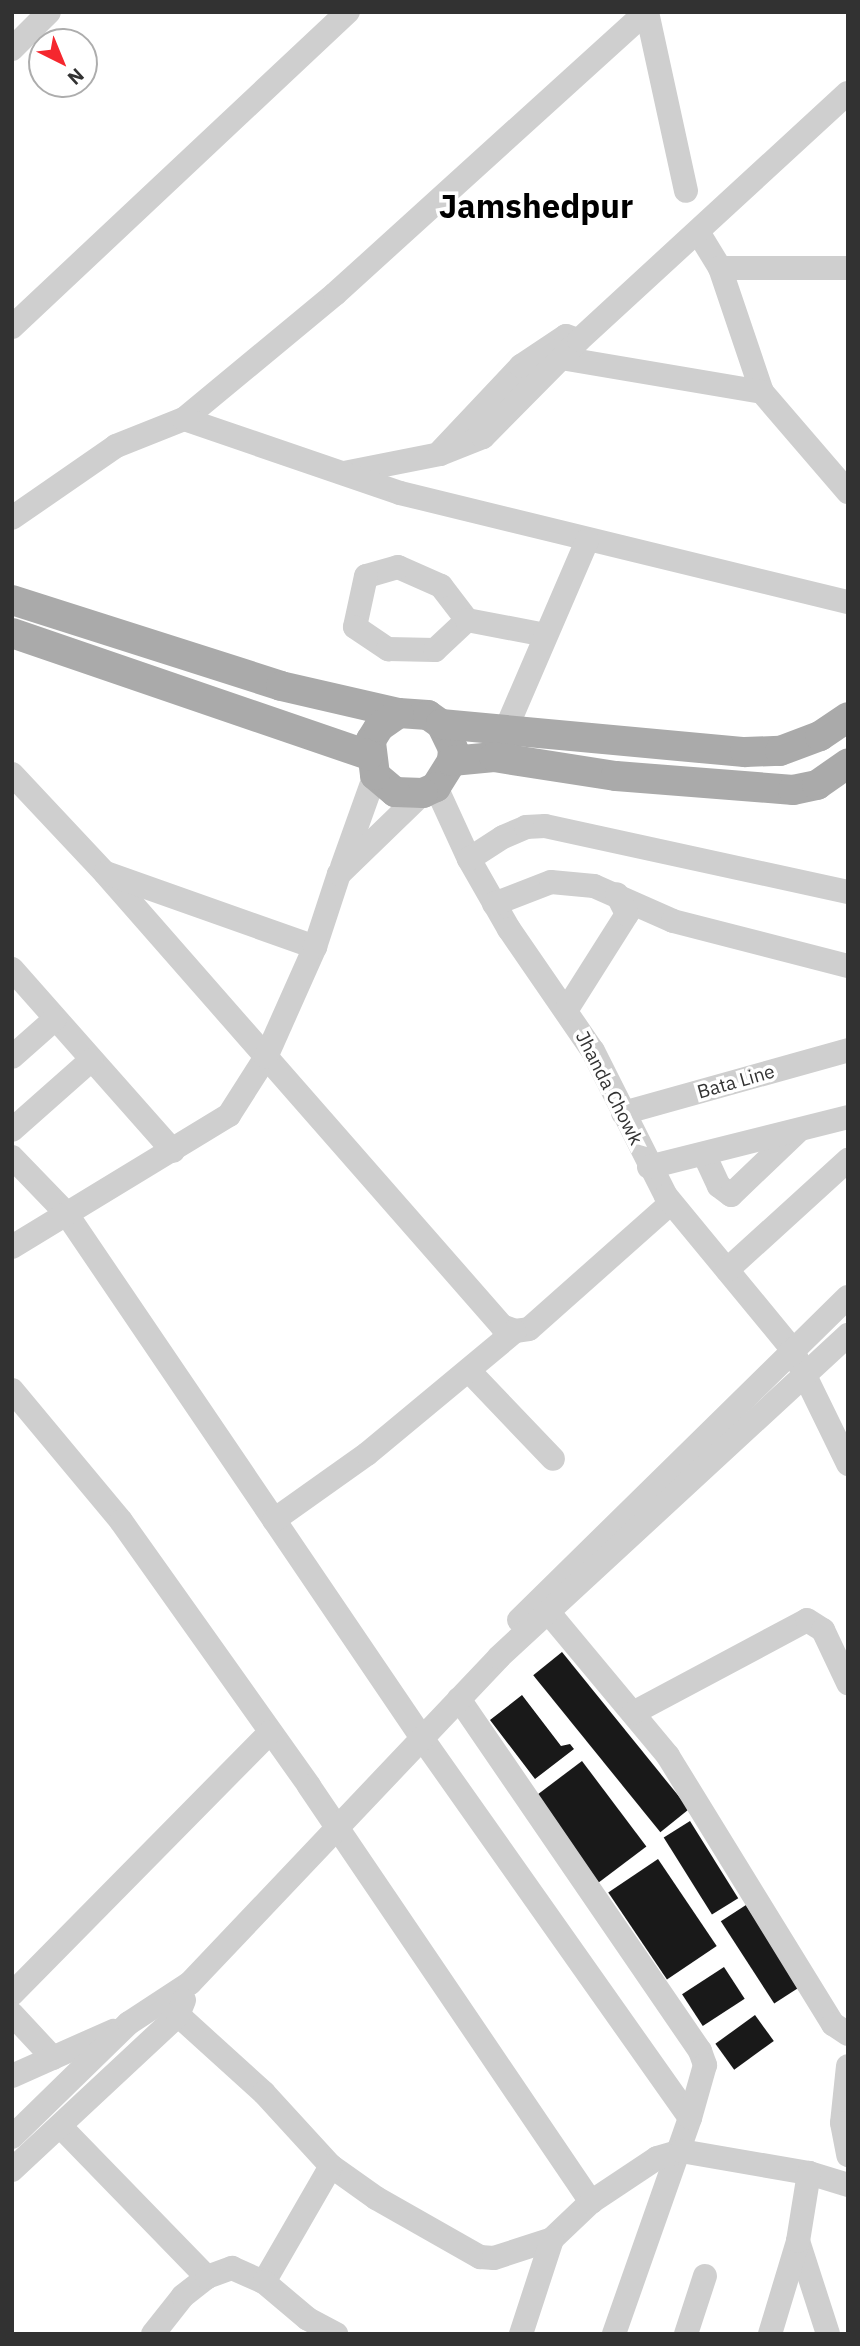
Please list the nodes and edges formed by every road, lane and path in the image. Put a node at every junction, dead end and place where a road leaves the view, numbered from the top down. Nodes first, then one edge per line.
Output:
1 (49, 12) edge
2 (348, 12) edge
3 (646, 12) edge
4 (12, 48) edge
5 (848, 93) edge
6 (686, 191) dead end
7 (698, 232) junction
8 (720, 268) junction
9 (848, 268) edge
10 (12, 327) edge
11 (579, 340) junction
12 (561, 358) junction
13 (762, 391) junction
14 (184, 419) junction
15 (439, 454) junction
16 (344, 473) junction
17 (848, 492) edge
18 (12, 518) edge
19 (587, 541) junction
20 (12, 600) edge
21 (848, 602) edge
22 (467, 620) dead end
23 (12, 633) edge
24 (546, 635) junction
25 (399, 713) junction
26 (848, 717) edge
27 (440, 724) junction
28 (506, 729) junction
29 (452, 761) junction
30 (848, 763) edge
31 (372, 765) junction
32 (12, 774) edge
33 (817, 785) junction
34 (430, 790) junction
35 (848, 794) edge
36 (469, 859) junction
37 (105, 873) junction
38 (339, 874) junction
39 (848, 892) edge
40 (617, 894) junction
41 (494, 904) junction
42 (315, 947) junction
43 (848, 966) edge
44 (14, 977) edge
45 (567, 1009) junction
46 (55, 1019) junction
47 (848, 1050) edge
48 (12, 1057) edge
49 (266, 1058) junction
50 (91, 1060) junction
51 (623, 1113) junction
52 (848, 1117) edge
53 (12, 1130) edge
54 (800, 1130) junction
55 (173, 1151) junction
56 (704, 1154) junction
57 (12, 1157) edge
58 (848, 1160) edge
59 (649, 1167) junction
60 (671, 1203) junction
61 (66, 1213) junction
62 (12, 1247) edge
63 (727, 1270) junction
64 (848, 1297) edge
65 (515, 1331) junction
66 (848, 1335) edge
67 (792, 1349) junction
68 (470, 1371) junction
69 (804, 1374) junction
70 (12, 1390) edge
71 (553, 1459) dead end
72 (848, 1464) edge
73 (274, 1520) junction
74 (549, 1613) junction
75 (499, 1657) junction
76 (848, 1683) edge
77 (459, 1699) junction
78 (633, 1713) junction
79 (270, 1732) junction
80 (424, 1741) junction
81 (337, 1829) junction
82 (190, 1983) junction
83 (12, 1994) edge
84 (12, 2014) edge
85 (178, 2015) junction
86 (129, 2023) junction
87 (848, 2034) edge
88 (53, 2058) junction
89 (848, 2066) edge
90 (12, 2076) edge
91 (690, 2118) junction
92 (60, 2126) junction
93 (12, 2137) edge
94 (681, 2151) junction
95 (848, 2155) edge
96 (331, 2166) junction
97 (12, 2171) edge
98 (809, 2173) junction
99 (848, 2185) edge
100 (591, 2202) junction
101 (552, 2239) junction
102 (798, 2241) junction
103 (705, 2276) dead end
104 (207, 2277) junction
105 (264, 2282) junction
106 (303, 2326) edge
107 (153, 2334) edge
108 (336, 2334) edge
109 (521, 2334) edge
110 (614, 2334) edge
111 (686, 2334) edge
112 (770, 2334) edge
113 (828, 2334) edge

1 - 4 street
2 - 10 street
3 - 6 street
3 - 14 street
5 - 7 street
7 - 8 street
7 - 11 street
8 - 9 street
8 - 13 street
11 - 12 street
11 - 15 street
12 - 13 street
12 - 15 street
13 - 17 street
14 - 16 street
14 - 18 street
15 - 16 street
16 - 19 street
19 - 21 street
19 - 24 street
20 - 25 main road
22 - 24 street
23 - 31 main road
24 - 28 street
25 - 27 main road
25 - 31 main road
26 - 28 main road
27 - 28 main road
27 - 29 main road
29 - 33 main road
29 - 34 main road
30 - 33 main road
31 - 34 main road
31 - 38 street
32 - 37 street
33 - 35 main road
34 - 36 street, Jhanda Chowk
34 - 38 street
36 - 39 street
36 - 41 street, Jhanda Chowk
37 - 42 street
37 - 49 street
38 - 42 street
40 - 41 street
40 - 43 street
40 - 45 street
41 - 45 street, Jhanda Chowk
42 - 49 street
44 - 46 street
45 - 51 street, Jhanda Chowk
46 - 48 street
46 - 50 street
47 - 51 street, Bata Line
49 - 55 street
49 - 65 street
50 - 53 street
50 - 55 street
51 - 59 street, Jhanda Chowk
52 - 54 street
54 - 56 street
54 - 56 street
55 - 61 street
56 - 59 street
57 - 61 street
58 - 63 street
59 - 60 street, Jhanda Chowk
60 - 63 street, Jhanda Chowk
60 - 65 street
61 - 62 street
61 - 73 street
63 - 67 street, Jhanda Chowk
64 - 67 street
65 - 68 street
66 - 69 street
67 - 69 street, Jhanda Chowk
67 - 75 street
68 - 71 street
68 - 73 street
69 - 72 street, Jhanda Chowk
69 - 74 street
70 - 79 street
73 - 80 street
74 - 75 street
74 - 78 street
75 - 77 street
76 - 78 street
77 - 80 street
77 - 91 street
78 - 87 street
79 - 81 street
79 - 83 street
80 - 81 street
80 - 91 street
81 - 82 street
81 - 100 street
82 - 85 street
82 - 86 street
84 - 88 street
85 - 92 street
85 - 96 street
86 - 88 street
86 - 93 street
88 - 90 street
89 - 95 street
91 - 94 street
92 - 97 street
92 - 104 street
94 - 98 street
94 - 100 street
94 - 110 street
96 - 101 street
96 - 105 street
98 - 99 street
98 - 102 street
100 - 101 street
101 - 109 street
102 - 112 street
102 - 113 street
103 - 111 street
104 - 105 street
104 - 107 street
105 - 106 street
106 - 108 street

